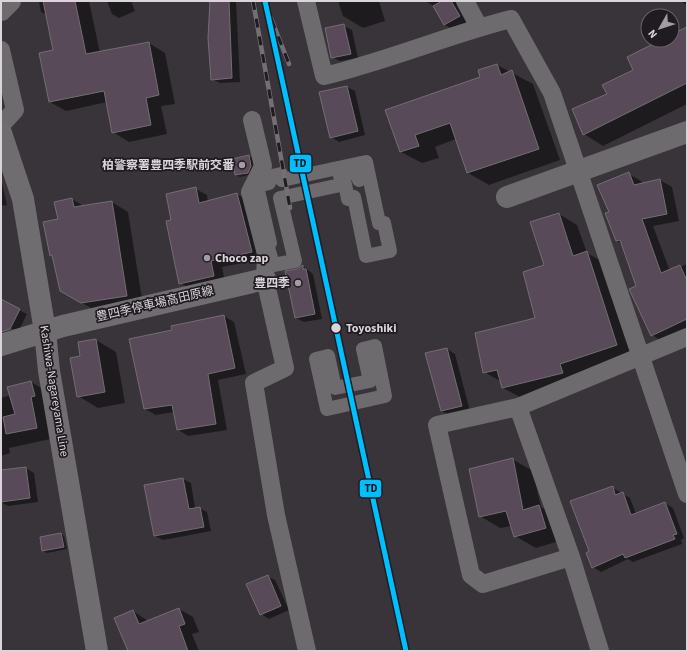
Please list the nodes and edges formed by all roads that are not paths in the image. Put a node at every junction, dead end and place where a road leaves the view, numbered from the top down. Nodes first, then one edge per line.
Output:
1 (10, 1) edge
2 (306, 1) edge
3 (465, 1) edge
4 (1, 10) edge
5 (479, 28) junction
6 (1, 50) edge
7 (252, 120) dead end
8 (1, 125) edge
9 (687, 132) edge
10 (1, 133) edge
11 (577, 170) junction
12 (359, 180) dead end
13 (506, 197) dead end
14 (272, 201) dead end
15 (294, 261) joint
16 (265, 279) junction
17 (45, 331) junction
18 (687, 337) edge
19 (1, 345) edge
20 (375, 346) joint
21 (640, 358) junction
22 (376, 381) dead end
23 (329, 390) dead end
24 (518, 407) junction
25 (687, 494) edge
26 (572, 557) junction
27 (595, 650) edge
28 (97, 651) edge
29 (307, 651) edge

1 - 4 street
2 - 5 street
3 - 5 street
5 - 11 street
6 - 8 street
7 - 16 street
9 - 11 street
10 - 17 main road, Kashiwa-Nagareyama Line
11 - 13 street
11 - 21 street
12 - 14 street
15 - 15 street
16 - 17 main road, 豊四季停車場高田原線
16 - 29 street
17 - 19 main road, 豊四季停車場高田原線
17 - 28 main road, Kashiwa-Nagareyama Line
18 - 21 street
20 - 20 street
21 - 24 street
21 - 25 street
22 - 23 street
24 - 26 street
24 - 26 street
26 - 27 street

